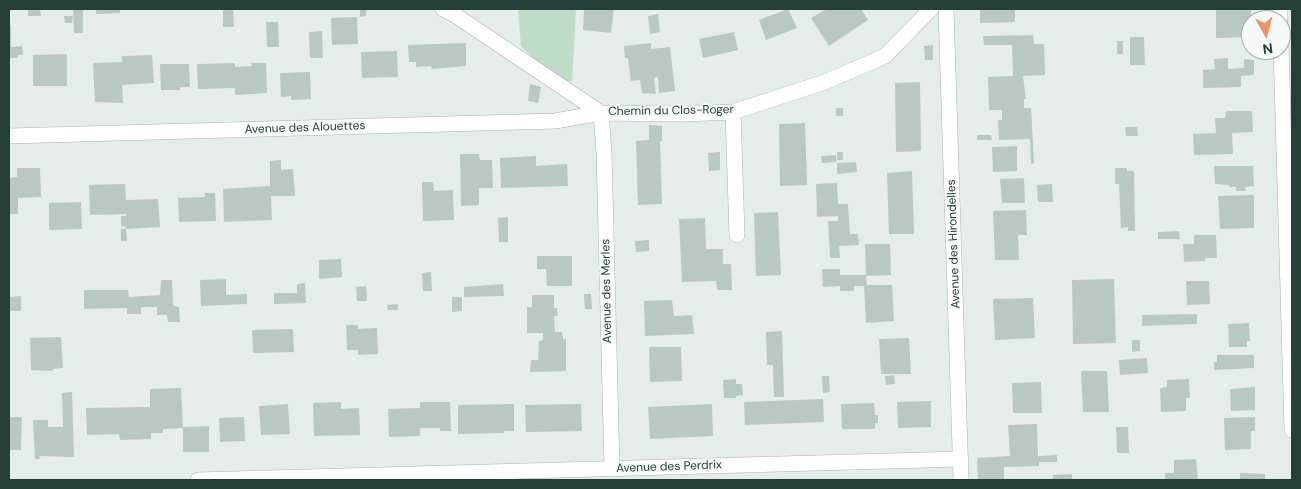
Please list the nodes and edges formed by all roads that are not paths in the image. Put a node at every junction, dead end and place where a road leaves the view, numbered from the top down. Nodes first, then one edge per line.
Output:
1 (443, 9) edge
2 (931, 9) edge
3 (946, 9) edge
4 (1281, 60) edge
5 (601, 112) junction
6 (733, 112) junction
7 (9, 136) edge
8 (737, 235) dead end
9 (1292, 430) edge
10 (961, 459) junction
11 (612, 469) junction
12 (198, 480) edge
13 (961, 480) edge

1 - 5 street, Chemin du Clos-Roger
2 - 6 street, Chemin du Clos-Roger
3 - 10 street, Avenue des Hirondelles
4 - 9 street
5 - 6 street, Chemin du Clos-Roger
5 - 7 street, Avenue des Alouettes
5 - 11 street, Avenue des Merles
6 - 8 street
10 - 11 street, Avenue des Perdrix
10 - 13 street, Avenue des Hirondelles
11 - 12 street, Avenue des Perdrix

